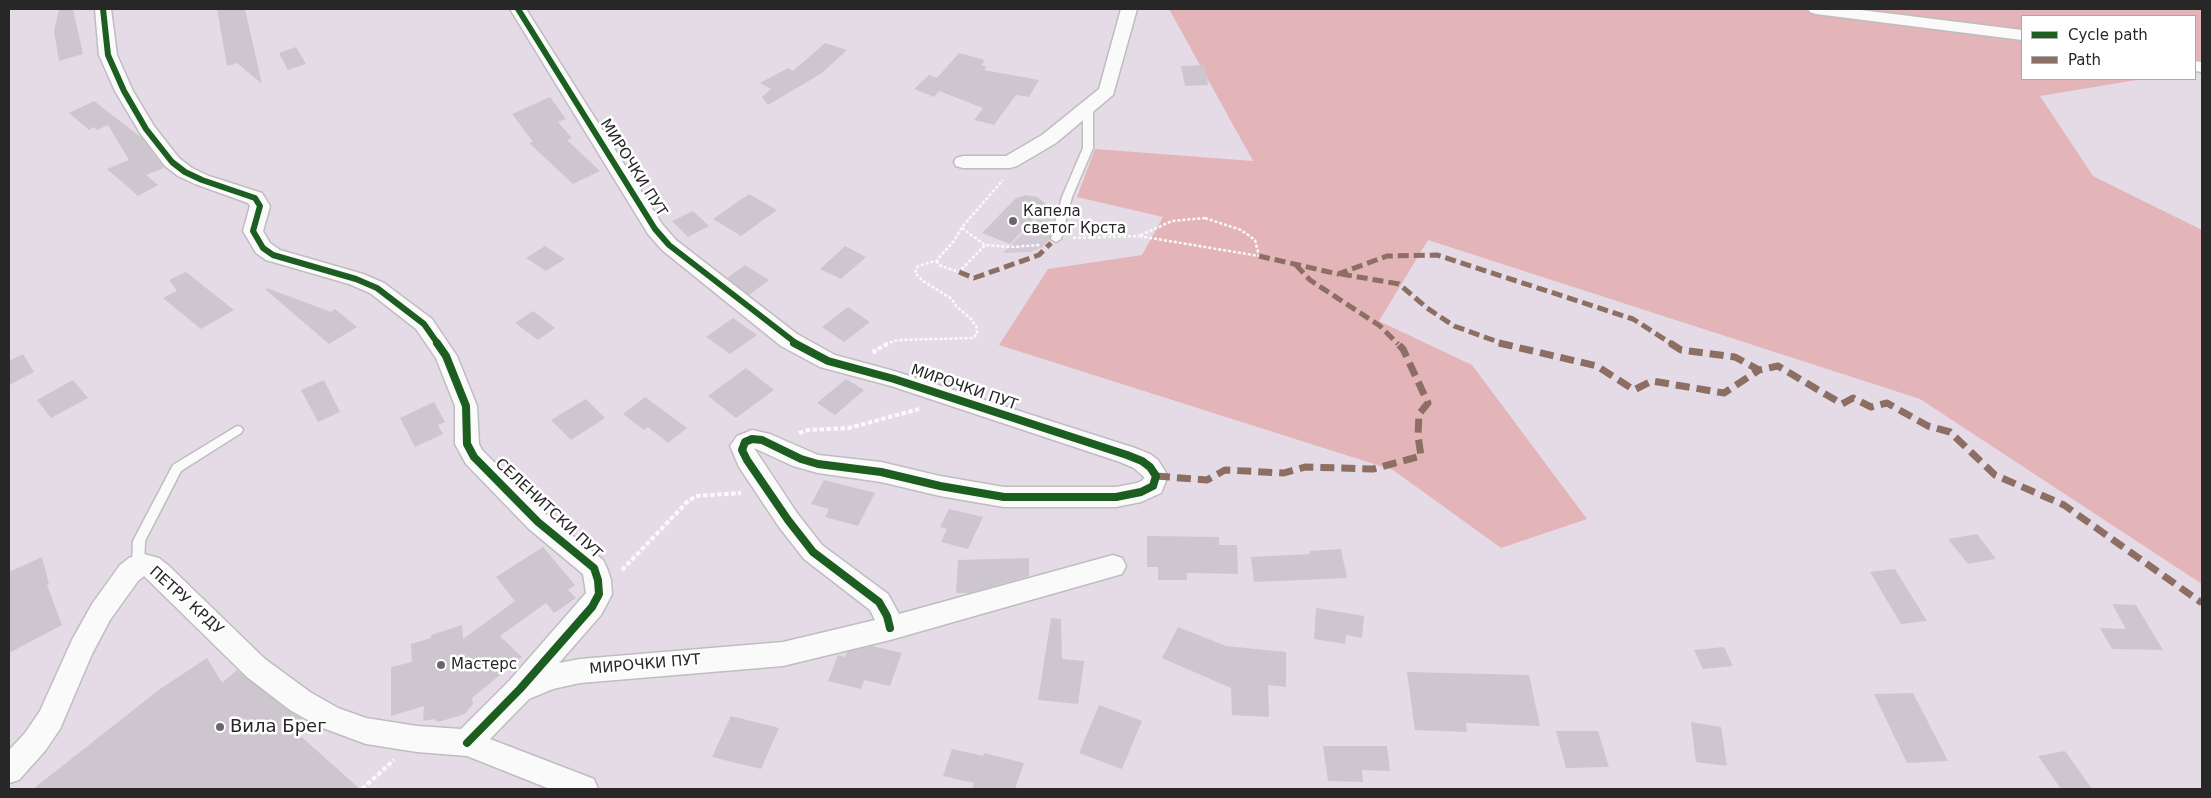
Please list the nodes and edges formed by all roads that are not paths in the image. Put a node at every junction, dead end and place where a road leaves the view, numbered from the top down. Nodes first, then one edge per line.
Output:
1 (103, 9) edge
2 (518, 9) edge
3 (1129, 9) edge
4 (1816, 9) edge
5 (2021, 35) edge
6 (1088, 108) junction
7 (963, 162) dead end
8 (1056, 239) road end
9 (237, 430) dead end
10 (138, 566) junction
11 (1112, 566) dead end
12 (890, 628) junction
13 (520, 689) junction
14 (467, 743) junction
15 (9, 770) edge
16 (584, 789) edge

1 - 13 street, СЕЛЕНИТСКИ ПУТ
2 - 12 street, МИРОЧКИ ПУТ
3 - 6 street
4 - 5 street
6 - 7 street
6 - 8 lane
9 - 10 lane
10 - 14 street, ПЕТРУ КРДУ
10 - 15 street, ПЕТРУ КРДУ
11 - 12 street, МИРОЧКИ ПУТ
12 - 13 street, МИРОЧКИ ПУТ
13 - 14 street
14 - 16 street, ПЕТРУ КРДУ

